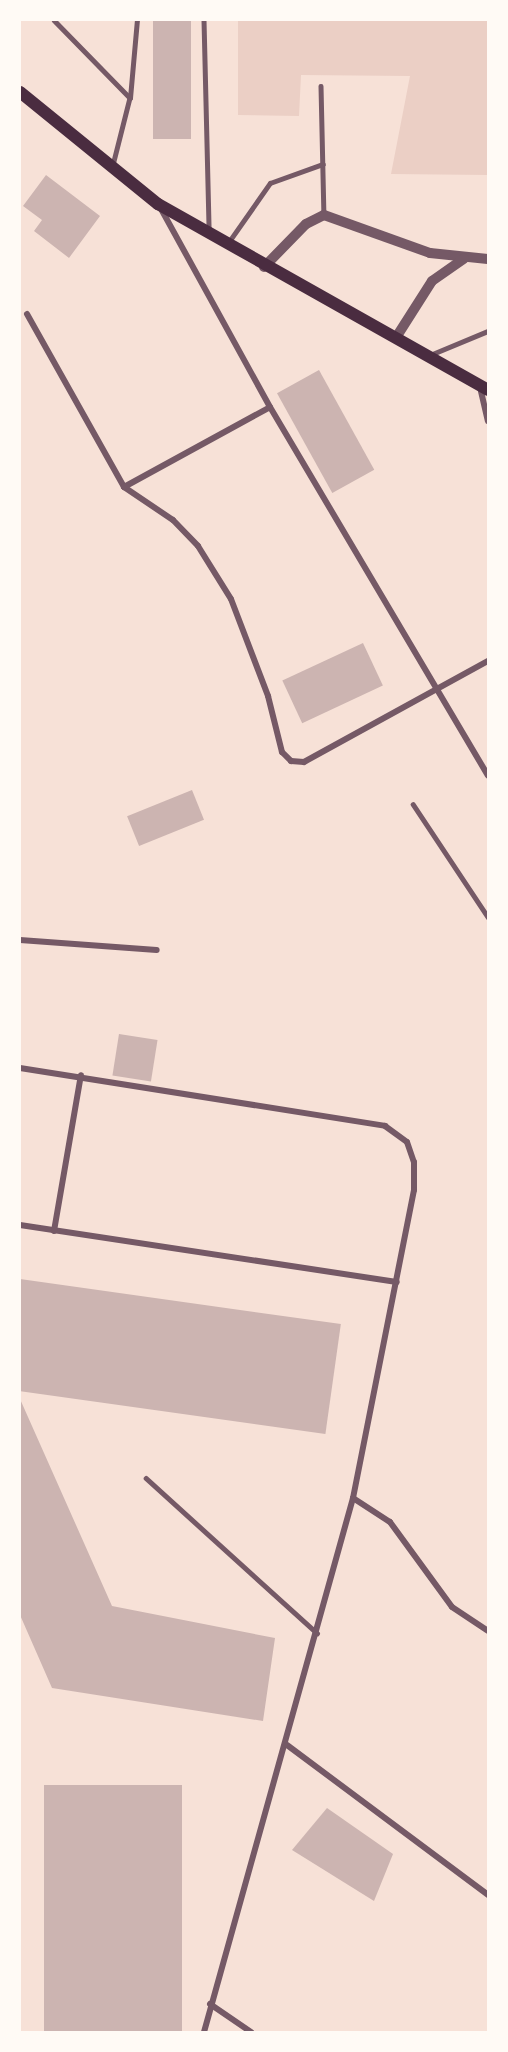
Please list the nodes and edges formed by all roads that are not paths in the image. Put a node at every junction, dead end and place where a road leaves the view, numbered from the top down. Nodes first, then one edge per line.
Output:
1 (54, 20) edge
2 (137, 20) edge
3 (204, 20) edge
4 (321, 86) dead end
5 (20, 92) edge
6 (130, 98) junction
7 (323, 164) junction
8 (112, 168) junction
9 (158, 204) junction
10 (324, 215) junction
11 (209, 234) junction
12 (227, 245) junction
13 (464, 259) junction
14 (489, 259) edge
15 (264, 267) junction
16 (27, 314) dead end
17 (489, 331) edge
18 (397, 336) junction
19 (430, 356) junction
20 (484, 387) edge
21 (270, 407) junction
22 (489, 421) edge
23 (124, 487) junction
24 (489, 661) edge
25 (441, 692) junction
26 (489, 775) edge
27 (413, 804) dead end
28 (489, 917) edge
29 (20, 940) edge
30 (157, 950) dead end
31 (20, 1068) edge
32 (81, 1075) junction
33 (20, 1225) edge
34 (54, 1231) junction
35 (397, 1282) junction
36 (146, 1478) dead end
37 (352, 1498) junction
38 (489, 1631) edge
39 (317, 1633) junction
40 (287, 1745) junction
41 (489, 1895) edge
42 (210, 2004) junction
43 (204, 2032) edge
44 (251, 2032) edge

1 - 6 lane
2 - 6 lane
3 - 11 lane
4 - 7 lane
5 - 8 main road
6 - 8 lane
7 - 10 lane
7 - 12 lane
8 - 9 main road
9 - 11 main road
9 - 21 street
10 - 13 street
10 - 15 street
11 - 12 main road
12 - 15 main road
13 - 14 street
13 - 18 street
15 - 18 main road
16 - 23 street
17 - 19 lane
18 - 19 main road
19 - 20 main road
20 - 22 street
21 - 23 street
21 - 25 street
23 - 25 street
24 - 25 street
25 - 26 street
27 - 28 lane
29 - 30 street
31 - 32 street
32 - 34 street
32 - 35 street
33 - 34 street
34 - 35 street
35 - 37 street
36 - 39 lane
37 - 38 street
37 - 39 street
39 - 40 street
40 - 41 street
40 - 42 street
42 - 43 street
42 - 44 street

